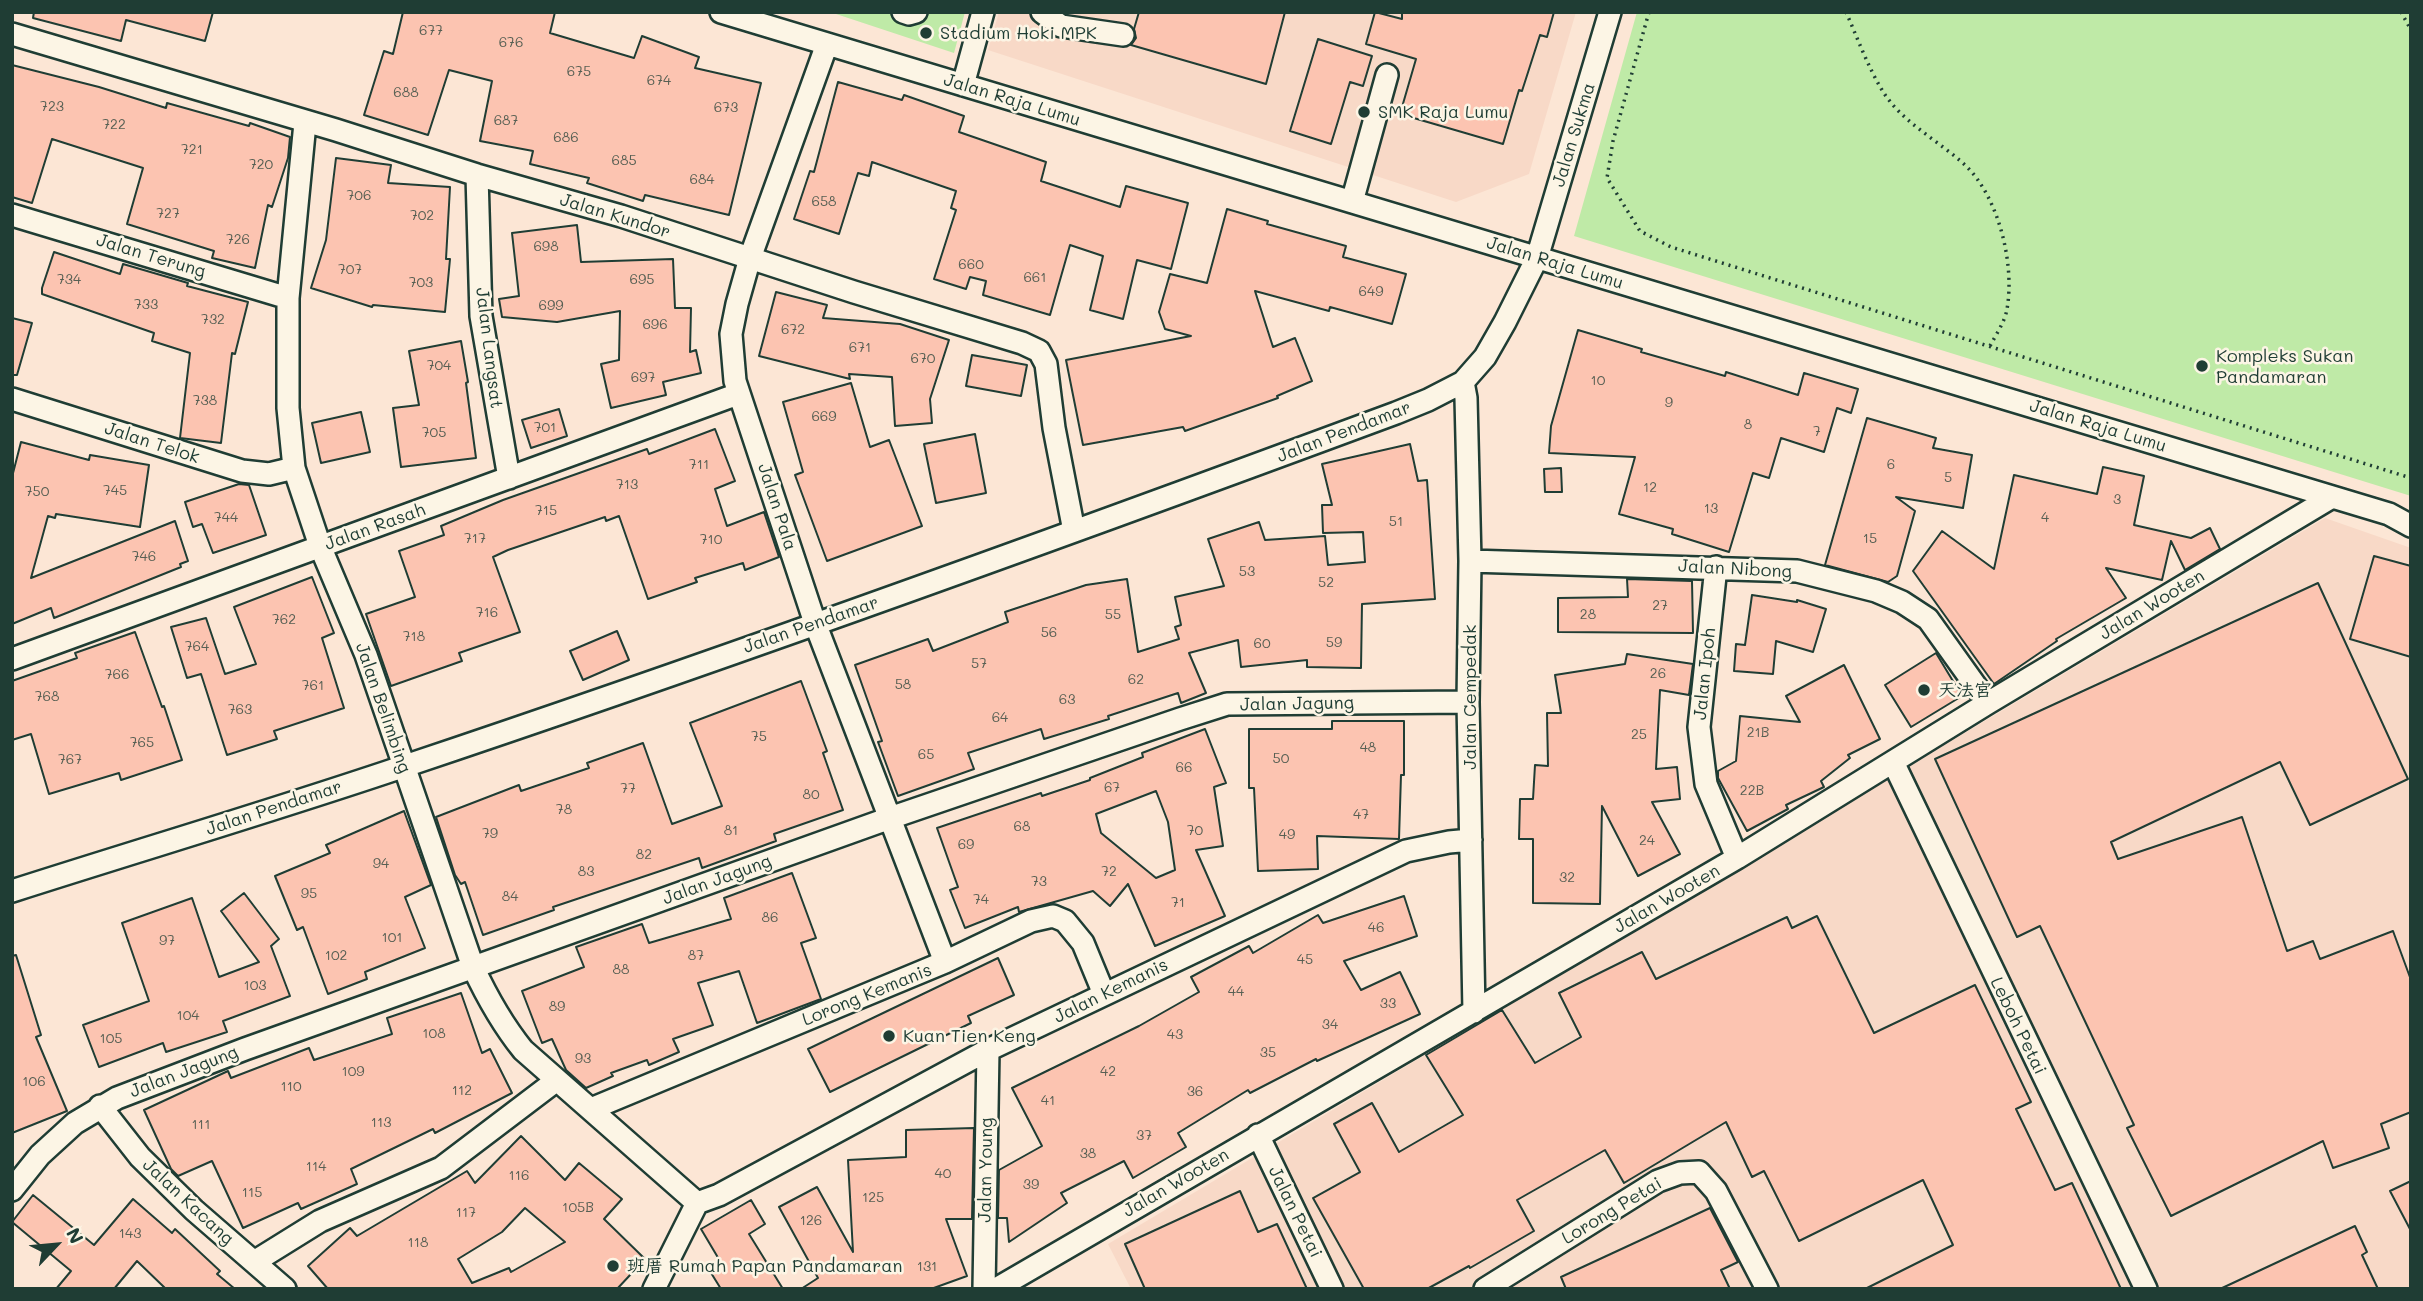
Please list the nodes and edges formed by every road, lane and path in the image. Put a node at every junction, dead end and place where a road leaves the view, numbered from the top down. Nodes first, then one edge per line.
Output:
1 (720, 12) edge
2 (903, 12) edge
3 (916, 12) edge
4 (983, 12) edge
5 (1042, 12) edge
6 (1610, 12) edge
7 (1649, 12) edge
8 (1846, 12) edge
9 (2401, 12) edge
10 (2411, 30) edge
11 (12, 34) edge
12 (1123, 35) dead end
13 (827, 44) junction
14 (1387, 75) dead end
15 (963, 85) junction
16 (305, 122) junction
17 (477, 176) junction
18 (1352, 202) junction
19 (12, 215) edge
20 (750, 258) junction
21 (1537, 258) junction
22 (288, 298) junction
23 (1989, 348) junction
24 (1463, 382) junction
25 (738, 394) junction
26 (12, 398) edge
27 (294, 468) junction
28 (509, 478) junction
29 (2411, 478) edge
30 (2332, 497) junction
31 (2411, 510) edge
32 (2389, 514) junction
33 (2411, 526) edge
34 (1074, 531) junction
35 (320, 546) junction
36 (1470, 561) junction
37 (1716, 567) junction
38 (816, 623) junction
39 (12, 659) edge
40 (1468, 702) junction
41 (1988, 703) junction
42 (1893, 762) junction
43 (404, 766) junction
44 (890, 818) junction
45 (1471, 840) junction
46 (1737, 858) junction
47 (12, 891) edge
48 (945, 962) junction
49 (473, 967) junction
50 (1104, 994) junction
51 (1474, 1012) junction
52 (988, 1050) junction
53 (557, 1080) junction
54 (100, 1106) junction
55 (591, 1109) junction
56 (1258, 1135) junction
57 (12, 1190) edge
58 (697, 1203) junction
59 (254, 1262) junction
60 (1021, 1282) edge
61 (285, 1289) edge
62 (654, 1289) edge
63 (984, 1289) edge
64 (996, 1289) edge
65 (1332, 1289) edge
66 (1485, 1289) edge
67 (1767, 1289) edge
68 (2146, 1289) edge

1 - 13 street, Jalan Raja Lumu
2 - 3 street
4 - 15 street
5 - 12 street
6 - 21 street, Jalan Sukma
7 - 23 path
8 - 23 path
9 - 10 path
11 - 16 street, Jalan Kundor
13 - 15 street, Jalan Raja Lumu
13 - 20 street, Jalan Pala
14 - 18 street
15 - 18 street, Jalan Raja Lumu
16 - 17 street, Jalan Kundor
16 - 22 street, Jalan Belimbing
17 - 20 street, Jalan Kundor
17 - 28 street, Jalan Langsat
18 - 21 street, Jalan Raja Lumu
19 - 22 street, Jalan Terung
20 - 25 street, Jalan Pala
20 - 34 street, Jalan Kundor
21 - 24 street, Jalan Pendamar
21 - 30 street, Jalan Raja Lumu
22 - 27 street, Jalan Belimbing
23 - 29 path
24 - 34 street, Jalan Pendamar
24 - 36 street, Jalan Cempedak
25 - 28 street, Jalan Rasah
25 - 38 street, Jalan Pala
26 - 27 street, Jalan Telok
27 - 35 street, Jalan Belimbing
28 - 35 street, Jalan Rasah
30 - 32 street, Jalan Raja Lumu
30 - 41 street, Jalan Wooten
31 - 32 street, Jalan Raja Lumu
32 - 33 street, Jalan Raja Lumu
34 - 38 street, Jalan Pendamar
35 - 39 street, Jalan Rasah
35 - 43 street, Jalan Belimbing
36 - 37 street, Jalan Nibong
36 - 40 street, Jalan Cempedak
37 - 41 street, Jalan Nibong
37 - 46 street, Jalan Ipoh
38 - 43 street, Jalan Pendamar
38 - 44 street, Jalan Pala
40 - 44 street, Jalan Jagung
40 - 45 street, Jalan Cempedak
41 - 42 street, Jalan Wooten
42 - 46 street, Jalan Wooten
42 - 68 street, Leboh Petai
43 - 47 street, Jalan Pendamar
43 - 49 street, Jalan Belimbing
44 - 48 street, Jalan Pala
44 - 49 street, Jalan Jagung
45 - 50 street, Jalan Kemanis
45 - 51 street, Jalan Cempedak
46 - 51 street, Jalan Wooten
48 - 50 street, Lorong Kemanis
48 - 55 street, Lorong Kemanis
49 - 53 street, Jalan Belimbing
49 - 54 street, Jalan Jagung
50 - 52 street, Jalan Kemanis
51 - 56 street, Jalan Wooten
52 - 58 street, Jalan Kemanis
52 - 63 street, Jalan Young
53 - 55 street, Jalan Belimbing
53 - 59 street
54 - 57 street, Jalan Jagung
54 - 59 street, Jalan Kacang
55 - 58 street, Jalan Belimbing
56 - 60 street, Jalan Wooten
56 - 65 street, Jalan Petai
58 - 62 street
59 - 61 street, Jalan Kacang
60 - 64 street, Jalan Wooten
66 - 67 street, Lorong Petai

